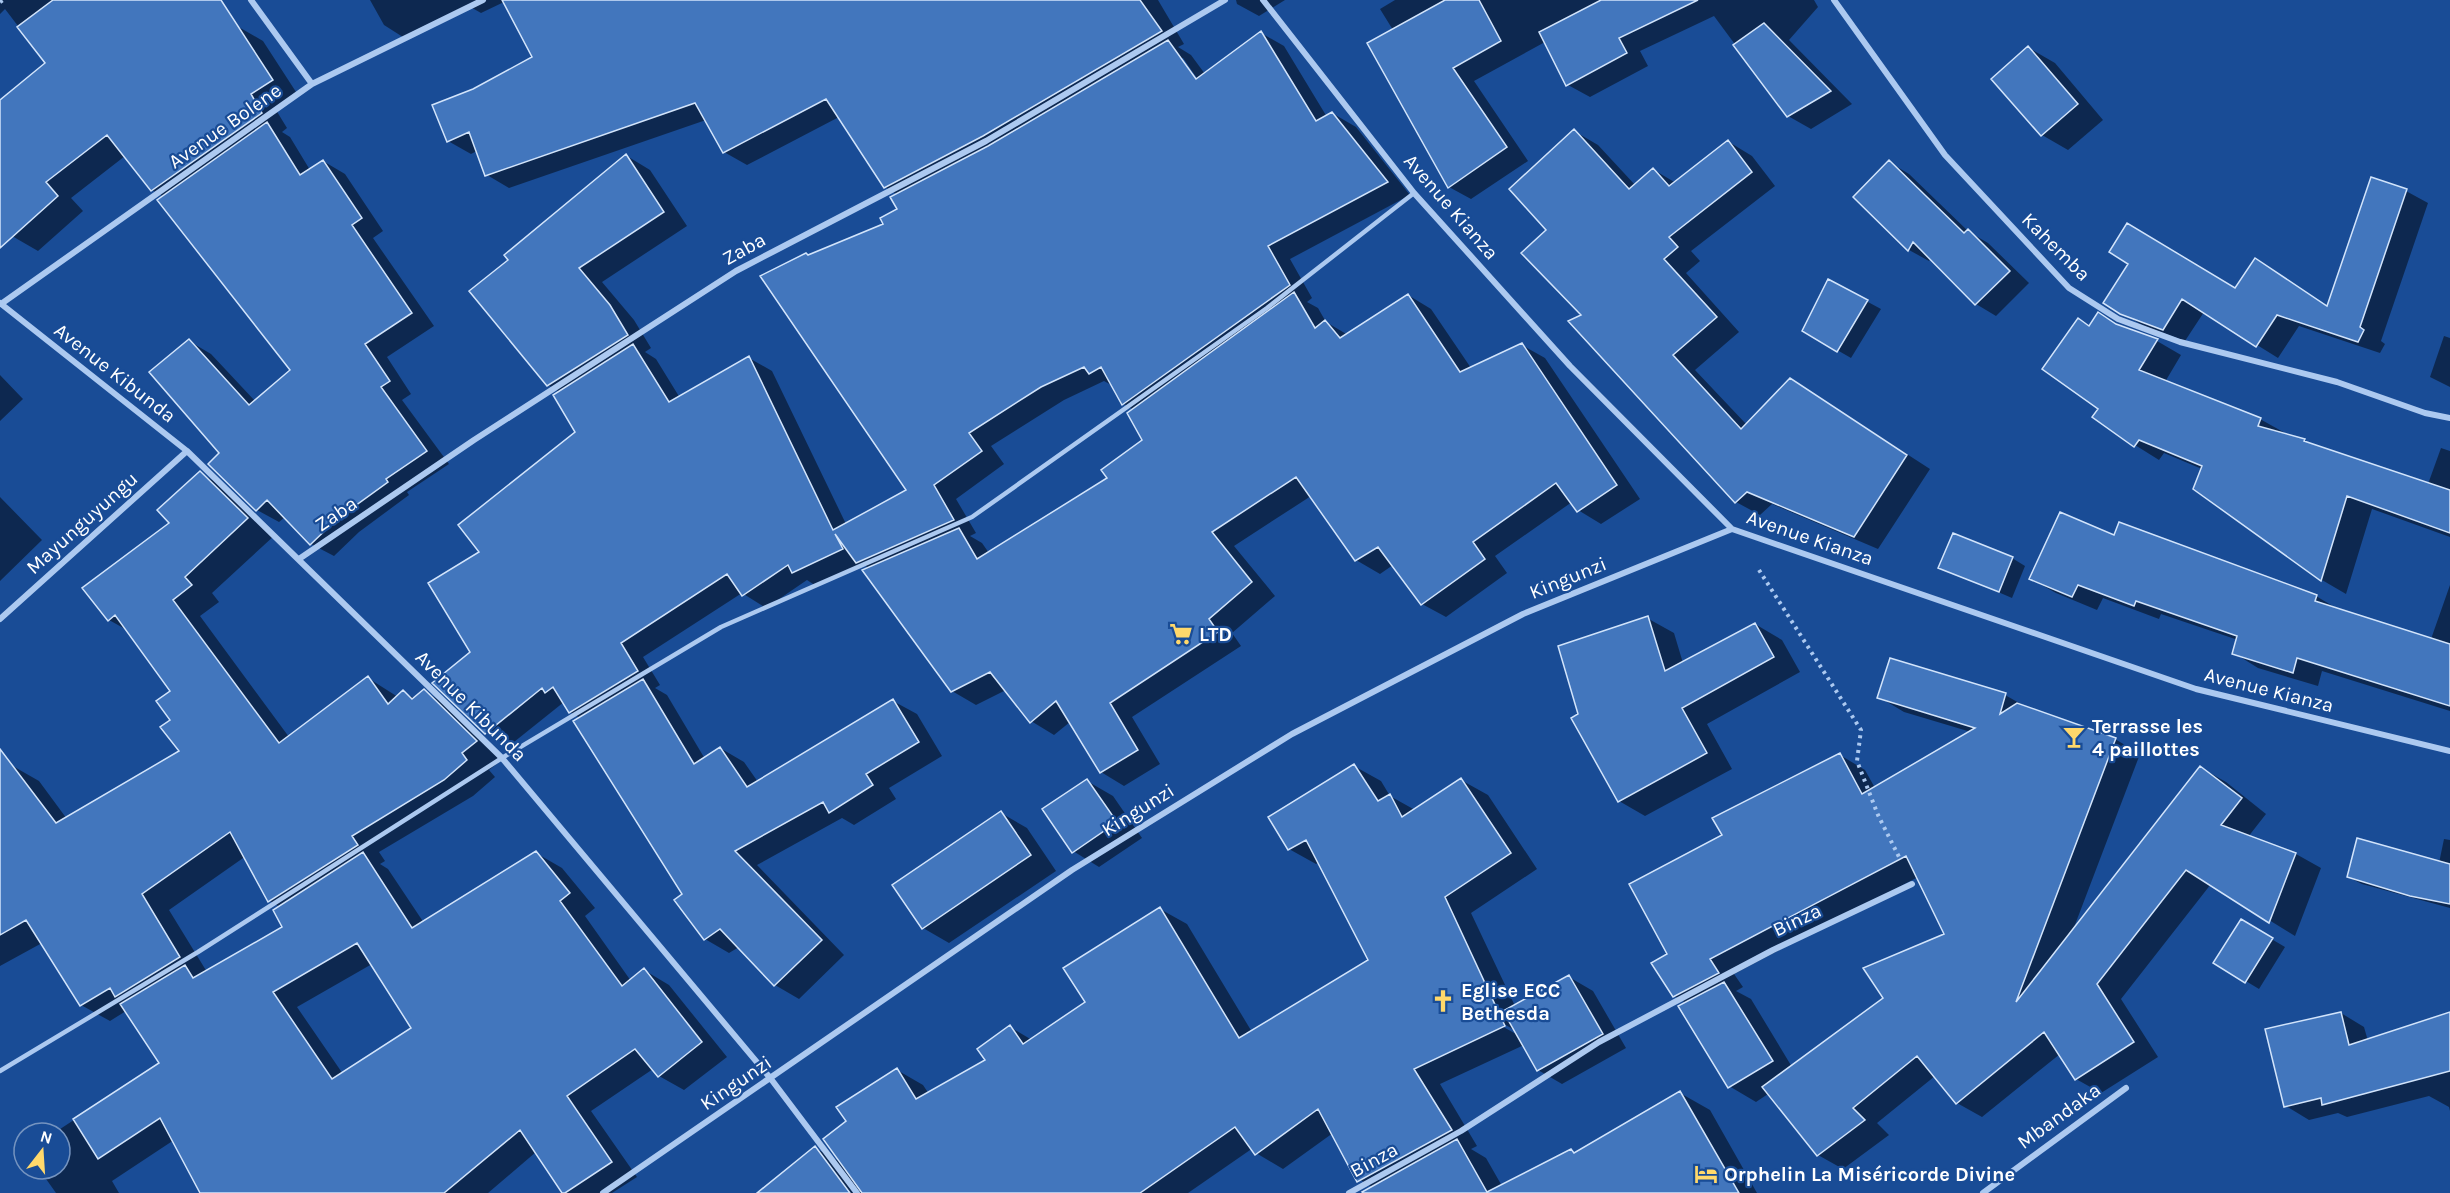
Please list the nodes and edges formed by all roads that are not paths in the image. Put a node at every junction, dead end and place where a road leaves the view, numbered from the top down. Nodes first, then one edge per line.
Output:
1 (251, 0) edge
2 (483, 0) edge
3 (1225, 0) edge
4 (1263, 0) edge
5 (1834, 0) edge
6 (312, 84) junction
7 (1414, 193) junction
8 (0, 304) edge
9 (2450, 418) edge
10 (187, 451) junction
11 (1732, 529) junction
12 (299, 559) junction
13 (0, 620) edge
14 (2450, 752) edge
15 (502, 758) junction
16 (1912, 884) road end
17 (0, 1071) edge
18 (771, 1079) junction
19 (2126, 1088) dead end
20 (603, 1193) edge
21 (857, 1193) edge
22 (1349, 1193) edge
23 (1983, 1193) edge

1 - 6 street
2 - 6 street, Avenue Bolene
3 - 12 street, Zaba
4 - 7 street, Avenue Kianza
5 - 9 street, Kahemba
6 - 8 street, Avenue Bolene
7 - 11 street, Avenue Kianza
7 - 15 lane
8 - 10 street, Avenue Kibunda
10 - 12 street, Avenue Kibunda
10 - 13 street, Mayunguyungu
11 - 14 street, Avenue Kianza
11 - 18 street, Kingunzi
12 - 15 street, Avenue Kibunda
15 - 17 lane
15 - 18 street, Avenue Kibunda
16 - 22 street, Binza
18 - 20 street, Kingunzi
18 - 21 street, Avenue Kibunda
19 - 23 street, Mbandaka

